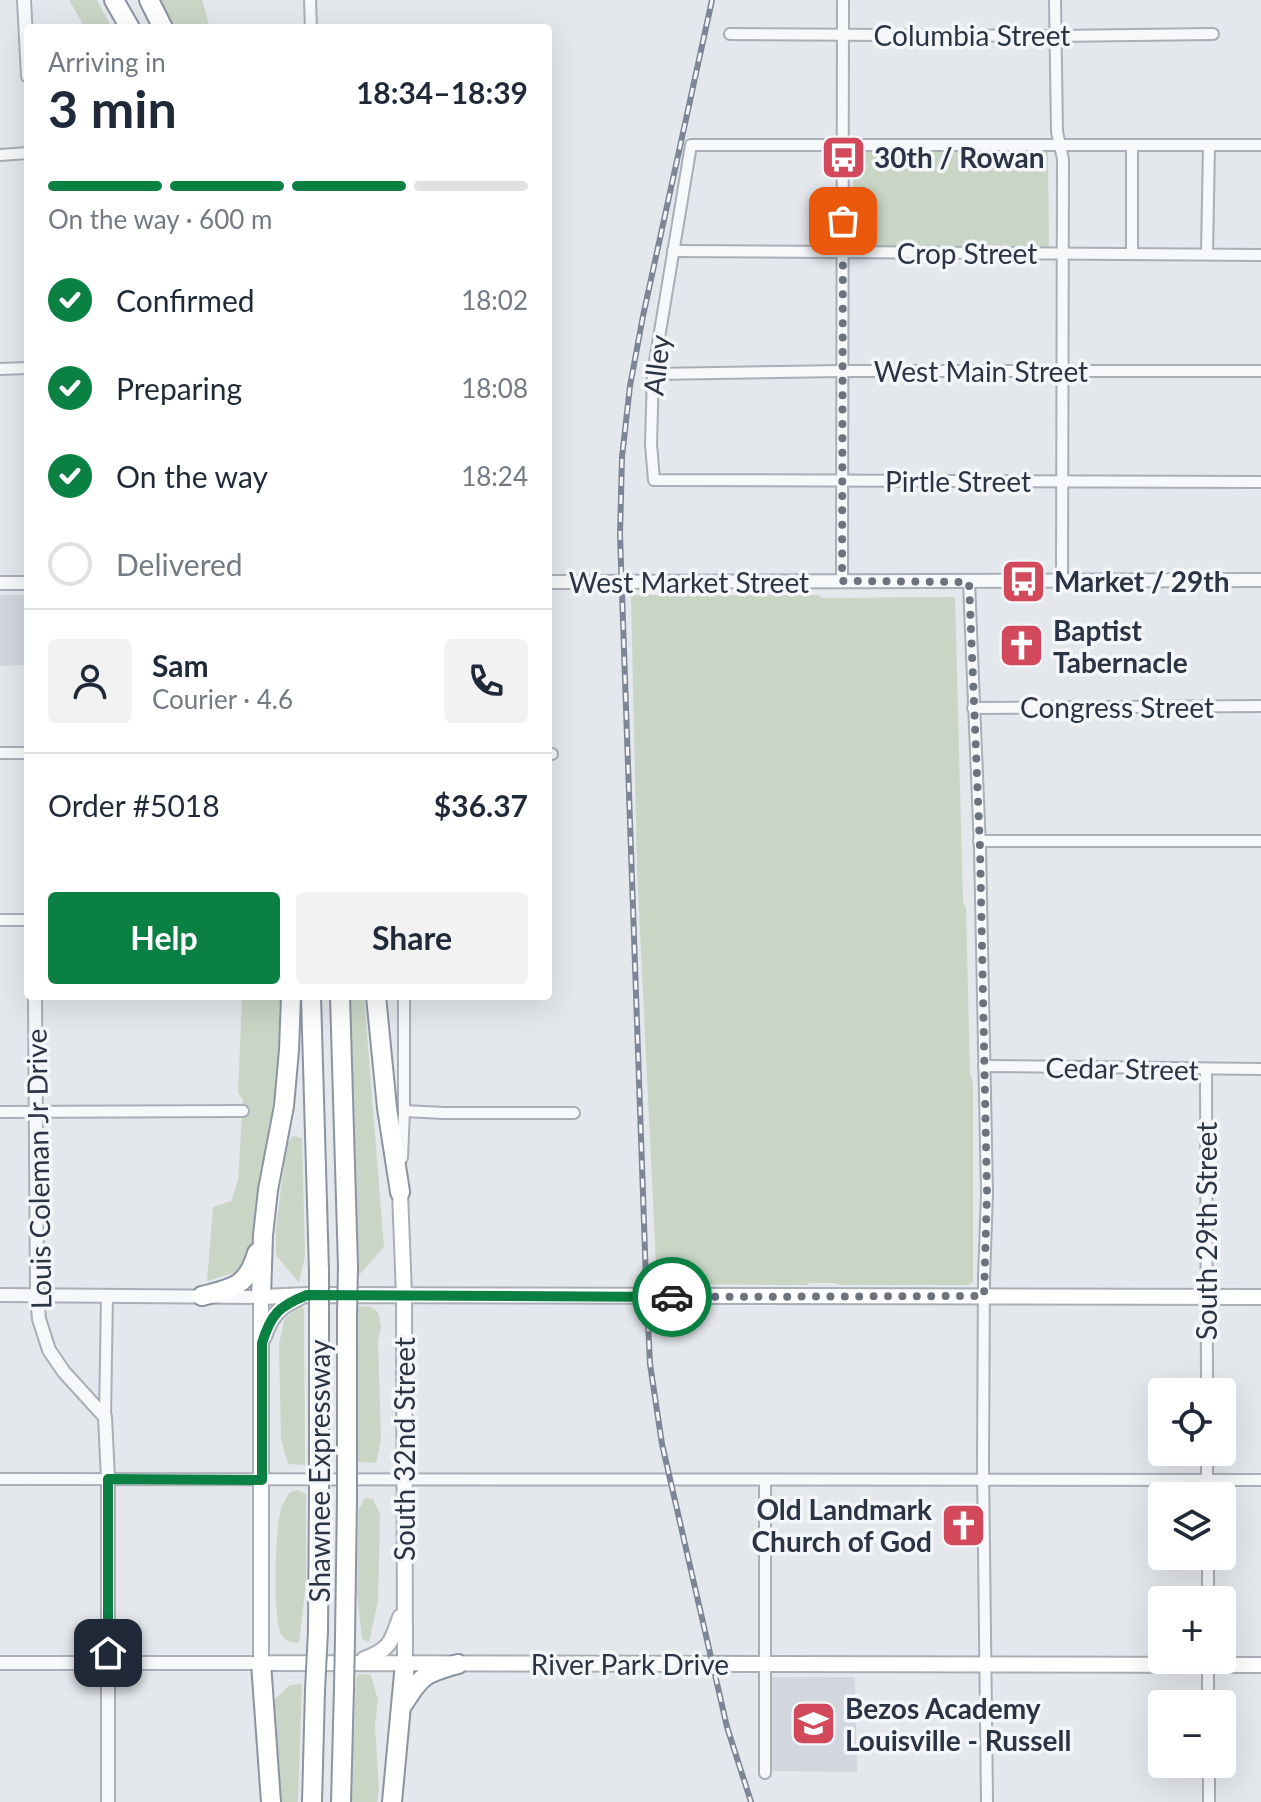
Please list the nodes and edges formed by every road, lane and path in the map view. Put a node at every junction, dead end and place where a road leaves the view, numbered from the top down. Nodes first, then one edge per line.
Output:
1 (24, 0) edge
2 (114, 0) edge
3 (149, 0) edge
4 (310, 0) edge
5 (843, 0) edge
6 (1055, 0) edge
7 (25, 24) edge
8 (128, 24) edge
9 (161, 24) edge
10 (311, 24) edge
11 (730, 34) dead end
12 (843, 34) junction
13 (1213, 34) dead end
14 (1054, 36) junction
15 (843, 145) junction
16 (1060, 145) junction
17 (1132, 145) junction
18 (1209, 145) junction
19 (1261, 145) edge
20 (24, 153) edge
21 (0, 155) edge
22 (673, 251) junction
23 (843, 253) junction
24 (1063, 254) junction
25 (1132, 254) junction
26 (1207, 254) junction
27 (1261, 255) edge
28 (24, 368) edge
29 (0, 369) edge
30 (842, 371) junction
31 (1062, 371) junction
32 (1261, 371) edge
33 (653, 374) junction
34 (654, 480) joint
35 (842, 481) junction
36 (1062, 482) junction
37 (1261, 482) edge
38 (1261, 580) edge
39 (842, 581) junction
40 (1062, 581) junction
41 (552, 582) edge
42 (969, 582) junction
43 (0, 583) edge
44 (24, 583) edge
45 (1261, 706) edge
46 (973, 708) junction
47 (0, 753) edge
48 (24, 753) edge
49 (979, 841) junction
50 (1261, 841) edge
51 (0, 920) edge
52 (24, 920) edge
53 (35, 1000) edge
54 (291, 1000) edge
55 (311, 1000) edge
56 (340, 1000) edge
57 (376, 1000) edge
58 (404, 1000) edge
59 (984, 1066) junction
60 (1206, 1069) junction
61 (1261, 1069) edge
62 (243, 1111) dead end
63 (404, 1111) junction
64 (0, 1112) edge
65 (36, 1112) junction
66 (574, 1113) dead end
67 (400, 1192) junction
68 (263, 1235) junction
69 (0, 1295) edge
70 (37, 1295) junction
71 (107, 1295) junction
72 (307, 1295) junction
73 (404, 1295) junction
74 (202, 1296) junction
75 (984, 1296) junction
76 (261, 1297) junction
77 (1206, 1297) junction
78 (1261, 1297) edge
79 (262, 1343) junction
80 (1207, 1378) edge
81 (105, 1417) junction
82 (1207, 1466) edge
83 (0, 1479) edge
84 (108, 1479) junction
85 (262, 1480) junction
86 (404, 1480) junction
87 (765, 1480) junction
88 (983, 1480) junction
89 (1207, 1480) junction
90 (1261, 1480) edge
91 (405, 1603) junction
92 (356, 1662) junction
93 (0, 1663) edge
94 (108, 1663) junction
95 (261, 1663) junction
96 (405, 1663) junction
97 (1148, 1663) edge
98 (458, 1664) junction
99 (765, 1664) junction
100 (985, 1664) junction
101 (1236, 1664) edge
102 (1261, 1665) edge
103 (402, 1706) junction
104 (765, 1773) dead end
105 (1209, 1778) edge
106 (108, 1802) edge
107 (271, 1802) edge
108 (312, 1802) edge
109 (341, 1802) edge
110 (392, 1802) edge
111 (987, 1802) edge
112 (1209, 1802) edge

1 - 7 street
2 - 8 highway
3 - 9 highway
4 - 10 street
5 - 12 street
6 - 14 street
11 - 12 street, Columbia Street
12 - 14 street, Columbia Street
12 - 15 street
13 - 14 street, Columbia Street
14 - 16 street
15 - 16 street
15 - 22 street, Alley
15 - 23 street
16 - 17 street
16 - 24 street
17 - 18 street
17 - 25 street
18 - 19 street
18 - 26 street
20 - 21 street
22 - 23 street, Crop Street
22 - 33 street, Alley
23 - 24 street, Crop Street
23 - 30 street
24 - 25 street, Crop Street
24 - 31 street
25 - 26 street, Crop Street
26 - 27 street, Crop Street
28 - 29 street
30 - 31 street, West Main Street
30 - 33 street, West Main Street
30 - 35 street
31 - 32 street, West Main Street
31 - 36 street
33 - 34 street, Alley
34 - 35 street, Pirtle Street
35 - 36 street, Pirtle Street
35 - 39 street
36 - 37 street, Pirtle Street
36 - 40 street
38 - 40 street, West Market Street
39 - 41 street, West Market Street
39 - 42 street, West Market Street
40 - 42 street, West Market Street
42 - 46 street
43 - 44 street
45 - 46 street, Congress Street
46 - 49 street
47 - 48 street
49 - 50 street
49 - 59 street
51 - 52 street
53 - 65 street, Louis Coleman Jr Drive
54 - 68 highway
55 - 108 highway, Shawnee Expressway, bridge
56 - 109 highway, Shawnee Expressway, bridge
57 - 67 highway
58 - 63 street, South 32nd Street
59 - 60 street, Cedar Street
59 - 75 street
60 - 61 street, Cedar Street
60 - 77 street, South 29th Street
62 - 65 street
63 - 66 street
63 - 67 street, South 32nd Street
64 - 65 street
65 - 70 street, Louis Coleman Jr Drive
67 - 73 main road, South 32nd Street
68 - 74 highway
68 - 76 highway
69 - 70 street
70 - 71 street
70 - 81 street, Louis Coleman Jr Drive
71 - 74 street
71 - 81 street
72 - 73 main road
72 - 76 main road
72 - 79 main road
73 - 75 main road
73 - 86 main road, South 32nd Street
74 - 76 street
75 - 77 main road
75 - 88 street
76 - 79 main road
77 - 78 main road
77 - 80 street, South 29th Street
79 - 85 main road
81 - 84 street
82 - 89 street
83 - 84 street
84 - 85 street
84 - 94 street
85 - 86 street
85 - 95 main road
86 - 87 street
86 - 91 main road, South 32nd Street
87 - 88 street
87 - 99 street
88 - 89 street
88 - 100 street
89 - 90 street
91 - 92 main road
91 - 96 main road, South 32nd Street
92 - 95 main road, River Park Drive
92 - 96 main road, River Park Drive
93 - 94 street, River Park Drive
94 - 95 street, River Park Drive
94 - 106 street
95 - 107 highway
96 - 98 main road, River Park Drive
96 - 103 highway
97 - 100 main road, River Park Drive
98 - 99 main road, River Park Drive
98 - 103 highway
99 - 100 main road, River Park Drive
99 - 104 street
100 - 111 street
101 - 102 main road, River Park Drive
103 - 110 highway
105 - 112 street

